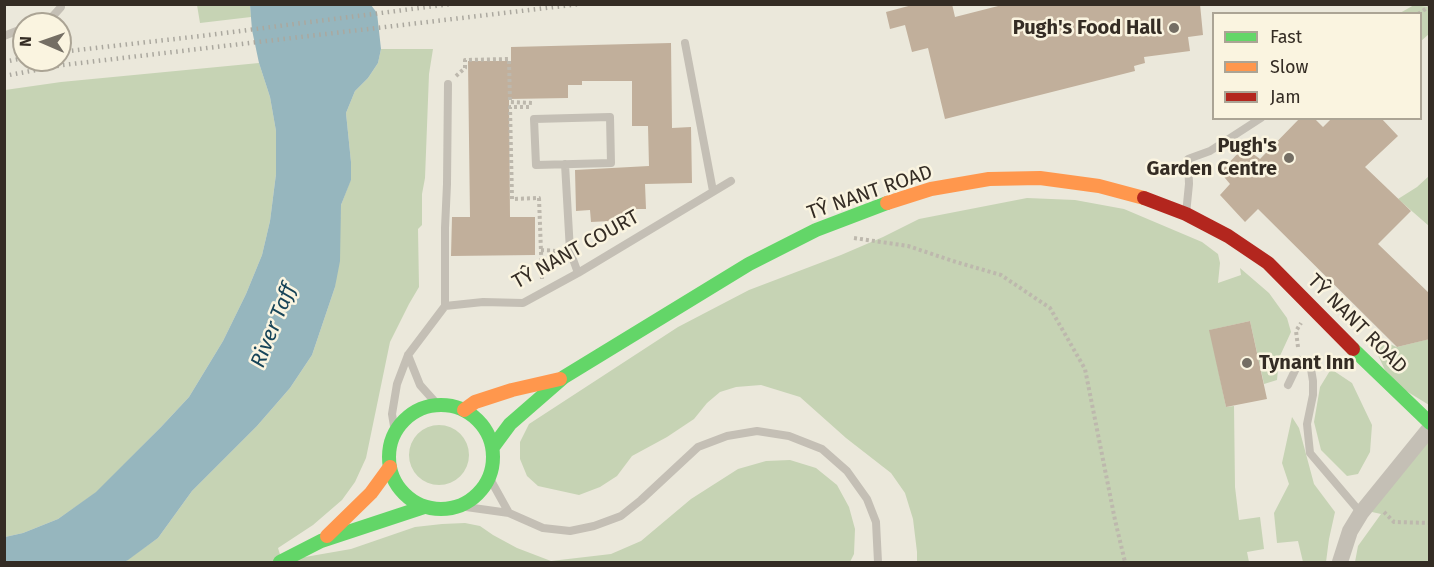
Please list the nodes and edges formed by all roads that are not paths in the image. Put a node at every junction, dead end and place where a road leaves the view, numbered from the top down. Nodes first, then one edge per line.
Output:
1 (685, 43) dead end
2 (450, 82) road end
3 (1258, 120) edge
4 (565, 164) junction
5 (731, 181) dead end
6 (713, 191) junction
7 (1186, 214) junction
8 (578, 273) junction
9 (445, 306) junction
10 (408, 355) junction
11 (564, 378) junction
12 (1288, 385) dead end
13 (438, 404) junction
14 (464, 410) junction
15 (1430, 423) edge
16 (1430, 428) edge
17 (395, 432) junction
18 (493, 447) junction
19 (390, 467) junction
20 (489, 477) junction
21 (459, 506) junction
22 (1366, 506) junction
23 (424, 507) junction
24 (509, 513) junction
25 (321, 541) junction
26 (280, 562) edge
27 (878, 562) edge
28 (1341, 562) edge

1 - 6 lane
2 - 9 lane
3 - 7 lane
4 - 4 lane
4 - 8 lane
5 - 6 lane, TŶ NANT COURT
6 - 8 lane, TŶ NANT COURT
7 - 11 main road, TŶ NANT ROAD
7 - 15 main road, TŶ NANT ROAD
8 - 9 lane, TŶ NANT COURT
9 - 10 lane
10 - 13 lane
10 - 17 lane
11 - 14 main road, TŶ NANT ROAD
11 - 18 main road, TŶ NANT ROAD
12 - 22 lane
13 - 14 main road
13 - 17 main road
14 - 18 main road
16 - 22 street
17 - 19 main road
18 - 20 main road, TŶ NANT ROAD
19 - 23 main road
19 - 25 main road
20 - 21 main road
20 - 24 lane
21 - 23 main road
21 - 24 lane
22 - 28 street
23 - 25 main road
24 - 27 lane
25 - 26 main road

